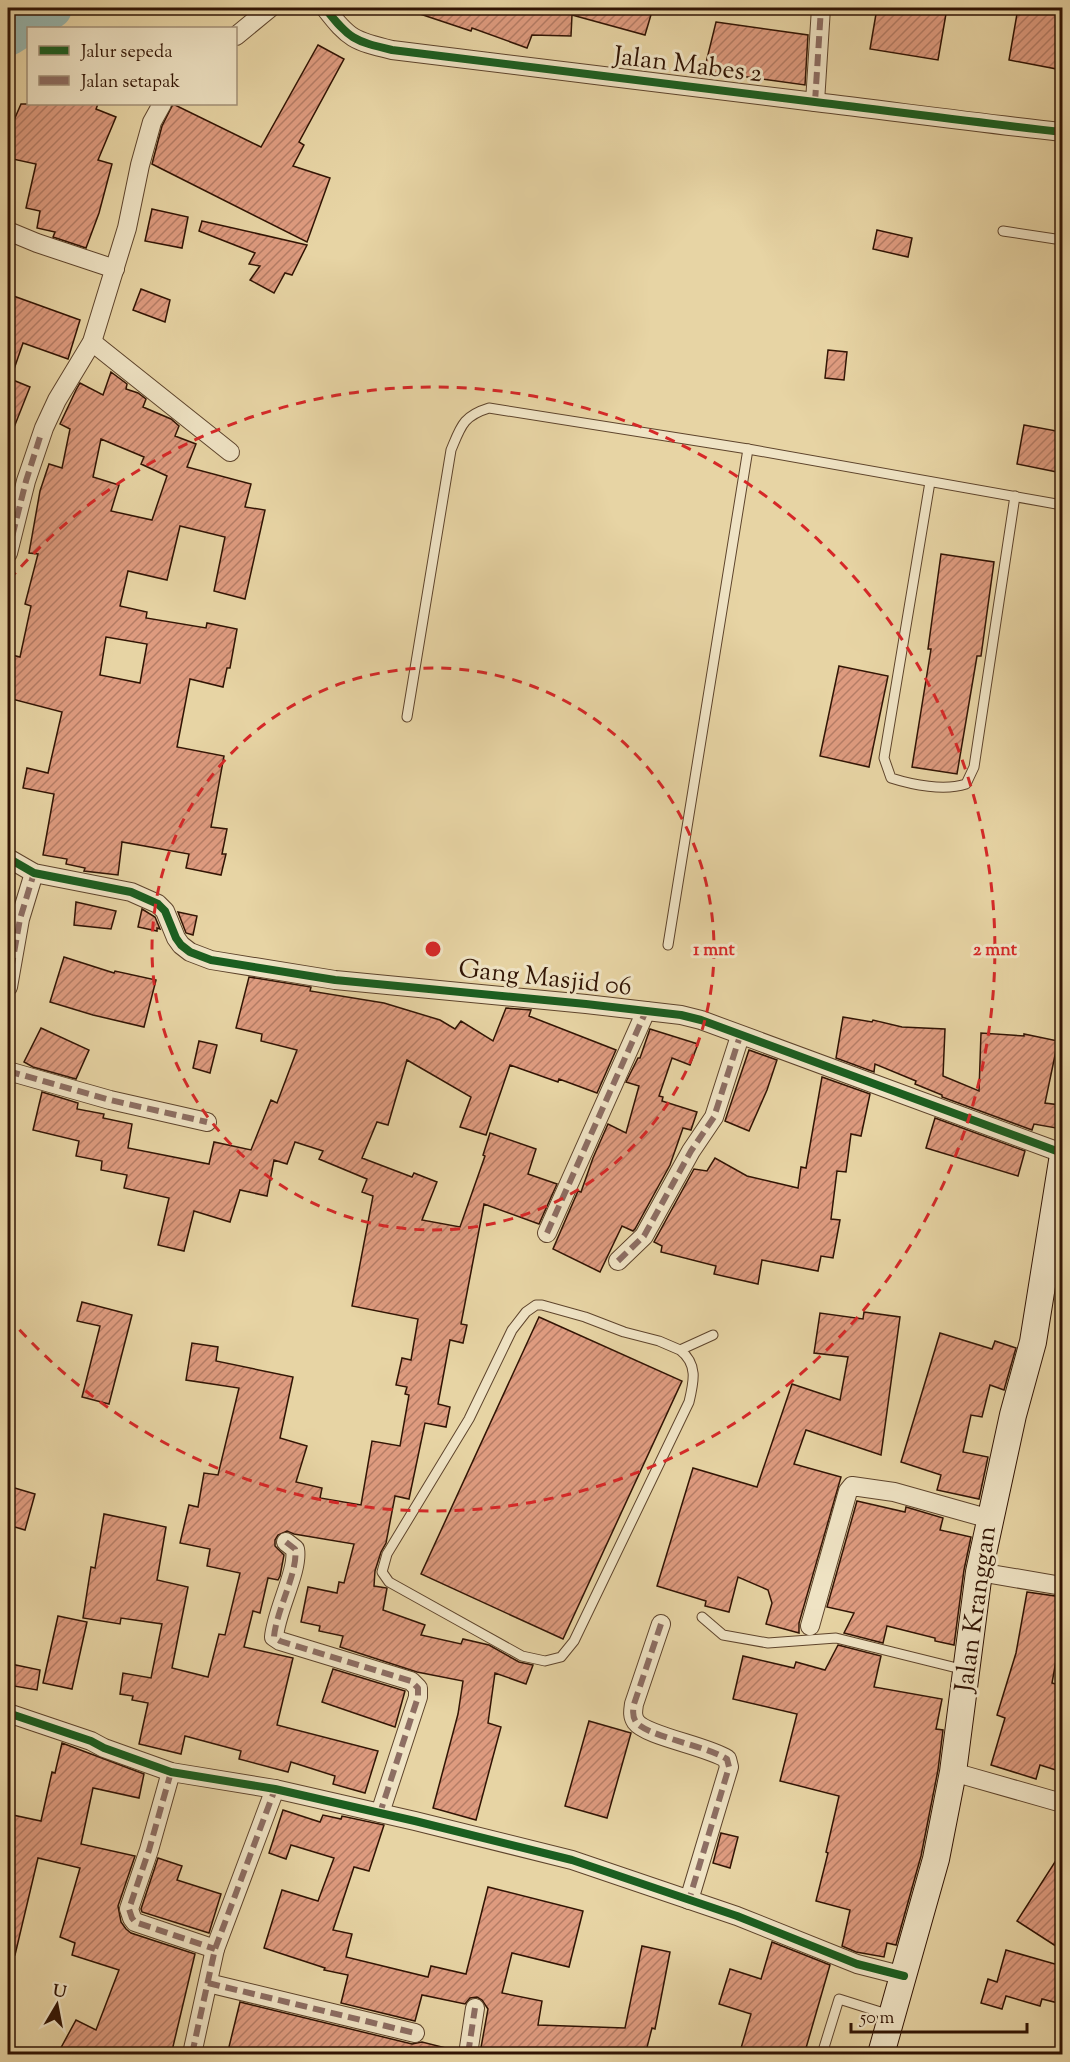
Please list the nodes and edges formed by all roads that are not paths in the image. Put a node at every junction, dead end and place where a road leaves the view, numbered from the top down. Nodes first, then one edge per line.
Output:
1 (270, 8) edge
2 (325, 8) edge
3 (821, 8) edge
4 (237, 35) edge
5 (815, 102) junction
6 (161, 105) edge
7 (1062, 132) edge
8 (8, 231) edge
9 (1003, 231) dead end
10 (1062, 240) edge
11 (115, 269) junction
12 (92, 342) junction
13 (748, 449) junction
14 (230, 452) dead end
15 (930, 482) junction
16 (1016, 496) junction
17 (1062, 505) edge
18 (8, 553) edge
19 (407, 717) dead end
20 (8, 858) edge
21 (34, 873) junction
22 (668, 945) dead end
23 (8, 987) edge
24 (646, 1011) junction
25 (740, 1036) junction
26 (8, 1071) edge
27 (207, 1122) dead end
28 (1062, 1153) edge
29 (1062, 1161) edge
30 (547, 1233) dead end
31 (618, 1261) dead end
32 (714, 1335) dead end
33 (680, 1350) junction
34 (990, 1519) junction
35 (286, 1542) dead end
36 (979, 1572) junction
37 (1062, 1586) edge
38 (702, 1617) dead end
39 (661, 1624) dead end
40 (810, 1626) dead end
41 (967, 1671) junction
42 (8, 1713) edge
43 (171, 1772) junction
44 (953, 1772) junction
45 (274, 1789) junction
46 (1062, 1803) edge
47 (380, 1813) junction
48 (689, 1900) junction
49 (215, 1949) junction
50 (904, 1976) junction
51 (208, 1983) junction
52 (475, 2008) dead end
53 (892, 2016) junction
54 (416, 2033) dead end
55 (884, 2054) edge
56 (192, 2055) edge
57 (468, 2055) edge
58 (822, 2055) edge

1 - 4 street
2 - 5 street, Jalan Mabes 2
3 - 5 street
5 - 7 street, Jalan Mabes 2
6 - 11 street
8 - 11 street
9 - 10 lane
11 - 12 street
12 - 14 street
12 - 18 street
13 - 15 lane
13 - 19 lane
13 - 22 lane
15 - 16 lane
15 - 16 lane
16 - 17 lane
20 - 21 street, Gang Masjid 06
21 - 23 street
21 - 24 street, Gang Masjid 06
24 - 25 street, Gang Masjid 06
24 - 30 street
25 - 28 street, Gang Masjid 06
25 - 31 street
26 - 27 street
29 - 34 main road, Jalan Kranggan
32 - 33 lane
33 - 33 lane
34 - 36 main road, Jalan Kranggan
34 - 40 street
35 - 47 street
36 - 37 street
36 - 41 main road, Jalan Kranggan
38 - 41 lane
39 - 48 street
41 - 44 main road, Jalan Kranggan
42 - 43 street
43 - 45 street
43 - 49 street
44 - 46 street
44 - 50 main road, Jalan Kranggan
45 - 47 street
45 - 49 street
47 - 48 street
48 - 50 street
49 - 51 street
50 - 53 main road, Jalan Kranggan
51 - 54 street
51 - 56 street
52 - 57 street
53 - 55 main road, Jalan Kranggan
53 - 58 lane

